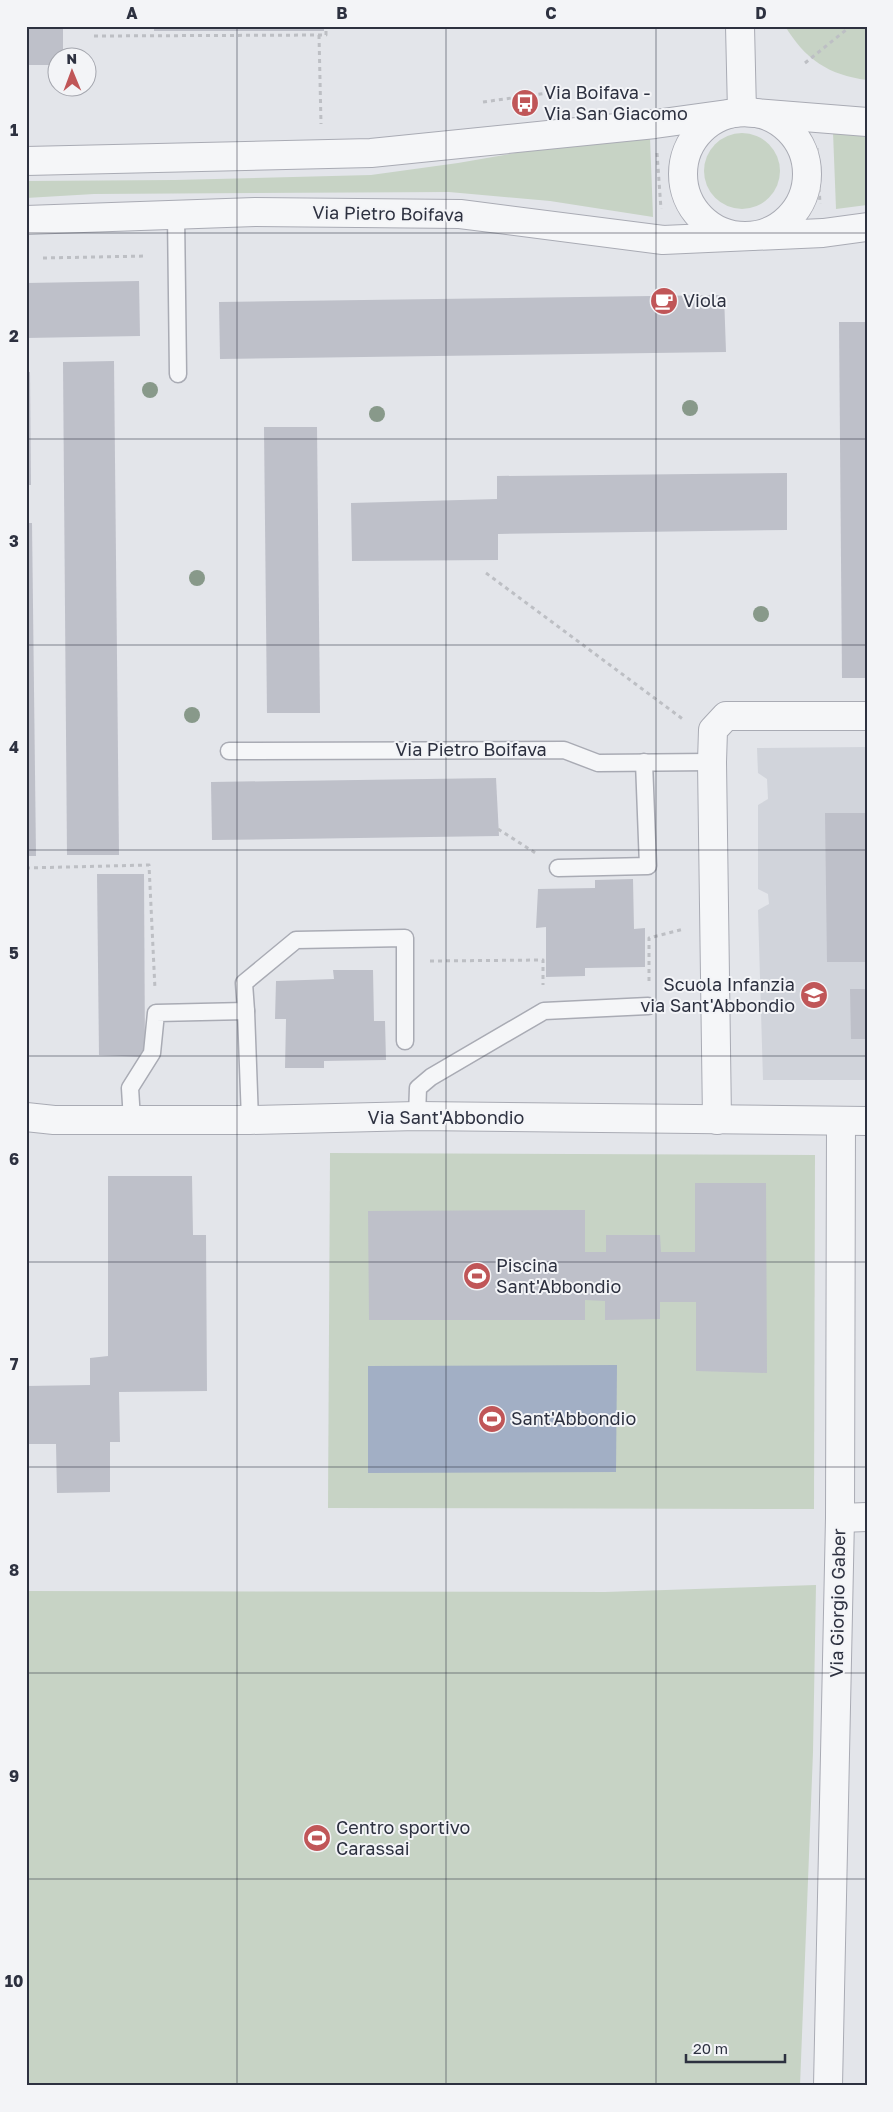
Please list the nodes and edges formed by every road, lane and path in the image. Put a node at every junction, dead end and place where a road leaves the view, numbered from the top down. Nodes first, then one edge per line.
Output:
1 (326, 26) edge
2 (740, 26) edge
3 (851, 26) edge
4 (319, 35) junction
5 (94, 36) dead end
6 (805, 63) dead end
7 (562, 91) dead end
8 (483, 102) dead end
9 (742, 112) junction
10 (867, 122) edge
11 (321, 125) dead end
12 (816, 145) dead end
13 (656, 147) dead end
14 (26, 161) edge
15 (661, 210) dead end
16 (820, 210) dead end
17 (176, 214) junction
18 (26, 220) edge
19 (867, 227) edge
20 (748, 236) junction
21 (147, 256) dead end
22 (43, 258) dead end
23 (178, 374) dead end
24 (486, 573) dead end
25 (867, 716) edge
26 (229, 751) dead end
27 (712, 751) junction
28 (644, 762) junction
29 (498, 829) dead end
30 (26, 868) edge
31 (558, 868) joint
32 (693, 927) dead end
33 (405, 961) junction
34 (648, 1006) joint
35 (246, 1011) junction
36 (544, 1011) junction
37 (156, 1013) junction
38 (405, 1041) dead end
39 (417, 1116) junction
40 (26, 1117) edge
41 (132, 1120) junction
42 (250, 1120) junction
43 (717, 1120) junction
44 (854, 1121) edge
45 (867, 1517) edge
46 (840, 1518) junction
47 (828, 2086) edge

1 - 4 path
2 - 9 street
3 - 6 path
4 - 5 path
4 - 11 path
7 - 8 path
9 - 10 street, Via Pietro Boifava
9 - 14 street, Via Pietro Boifava
9 - 20 street, Via Pietro Boifava
9 - 20 street, Via Pietro Boifava
12 - 16 path
13 - 15 path
17 - 18 street, Via Pietro Boifava
17 - 20 street, Via Pietro Boifava
17 - 23 lane
19 - 20 street, Via Pietro Boifava
21 - 22 path
24 - 27 path
25 - 27 street
26 - 28 lane, Via Pietro Boifava
27 - 28 lane, Via Pietro Boifava
27 - 43 street
28 - 31 lane
29 - 31 path
30 - 37 path
32 - 34 path
33 - 35 lane
33 - 36 path
33 - 38 lane
34 - 36 lane
35 - 37 lane
35 - 42 lane
36 - 39 lane
37 - 41 lane
39 - 42 street, Via Sant'Abbondio
39 - 43 street, Via Sant'Abbondio
40 - 41 street, Via Sant'Abbondio
41 - 42 street, Via Sant'Abbondio
43 - 44 street, Via Sant'Abbondio
44 - 46 street, Via Giorgio Gaber
45 - 46 street
46 - 47 street, Via Giorgio Gaber

